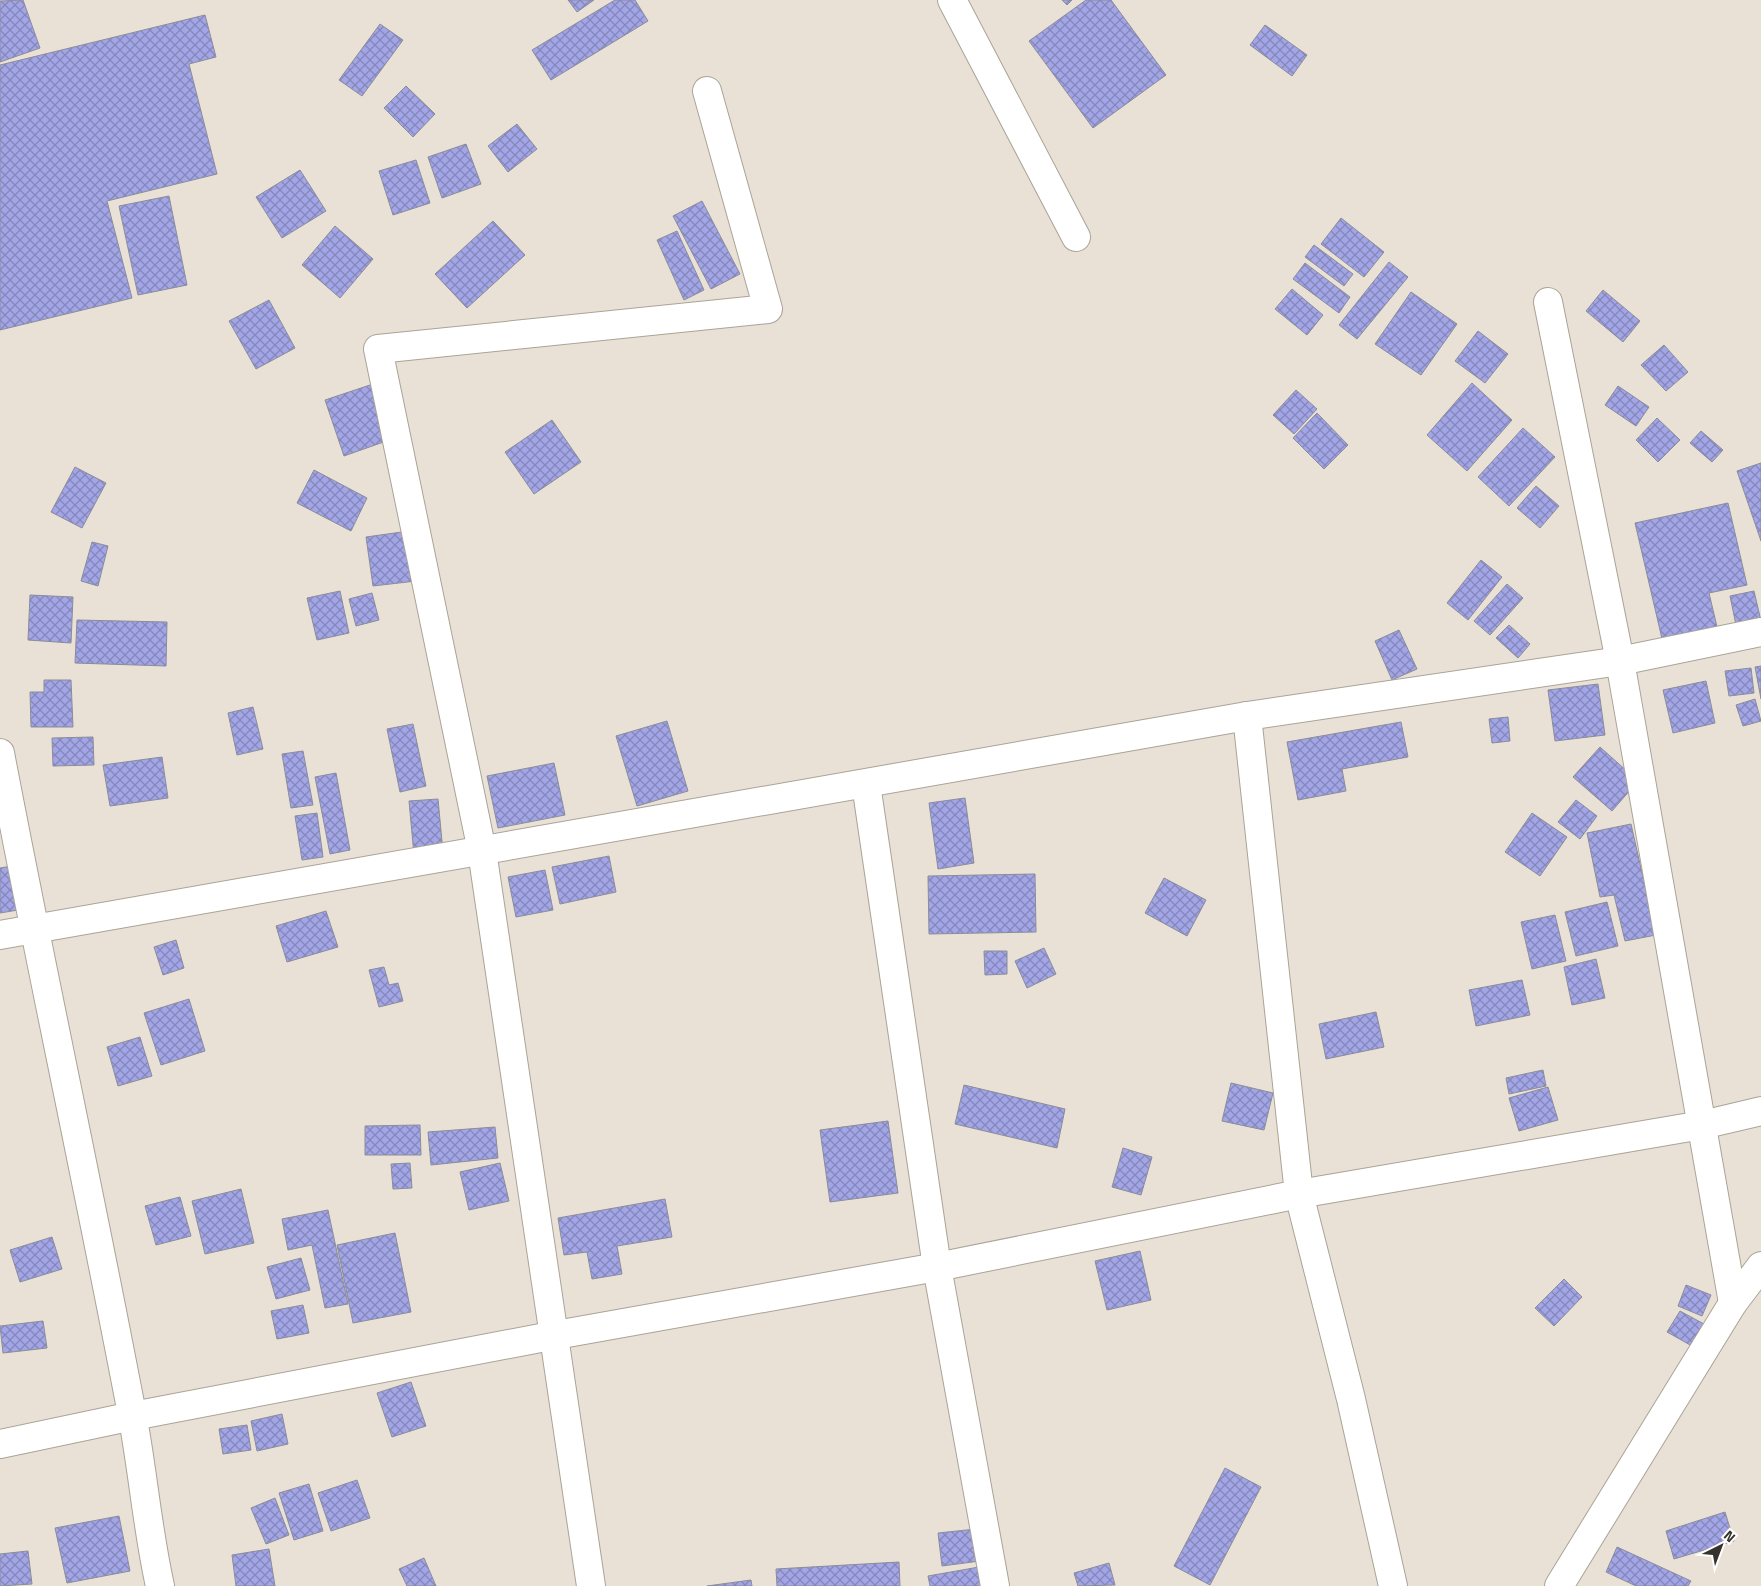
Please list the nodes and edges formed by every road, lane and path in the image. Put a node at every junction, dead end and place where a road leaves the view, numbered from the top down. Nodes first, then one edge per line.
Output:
1 (952, 0) edge
2 (707, 91) dead end
3 (1076, 237) dead end
4 (1548, 302) dead end
5 (1761, 632) edge
6 (1620, 661) junction
7 (1247, 716) junction
8 (0, 754) edge
9 (866, 784) junction
10 (482, 850) junction
11 (33, 929) junction
12 (0, 935) edge
13 (1761, 1112) edge
14 (1702, 1125) junction
15 (1299, 1194) junction
16 (1761, 1266) edge
17 (937, 1267) junction
18 (1733, 1303) junction
19 (556, 1335) junction
20 (133, 1416) junction
21 (0, 1444) edge
22 (160, 1586) edge
23 (591, 1586) edge
24 (996, 1586) edge
25 (1393, 1586) edge
26 (1559, 1586) edge

1 - 3 street
2 - 10 street
4 - 6 street
5 - 6 street
6 - 7 street
6 - 14 street
7 - 9 street
7 - 15 street
8 - 11 street
9 - 10 street
9 - 17 street
10 - 11 street
10 - 19 street
11 - 12 street
11 - 20 street
13 - 14 street
14 - 15 street
14 - 18 street
15 - 17 street
15 - 25 street
16 - 18 street
17 - 19 street
17 - 24 street
18 - 26 street
19 - 20 street
19 - 23 street
20 - 21 street
20 - 22 street

